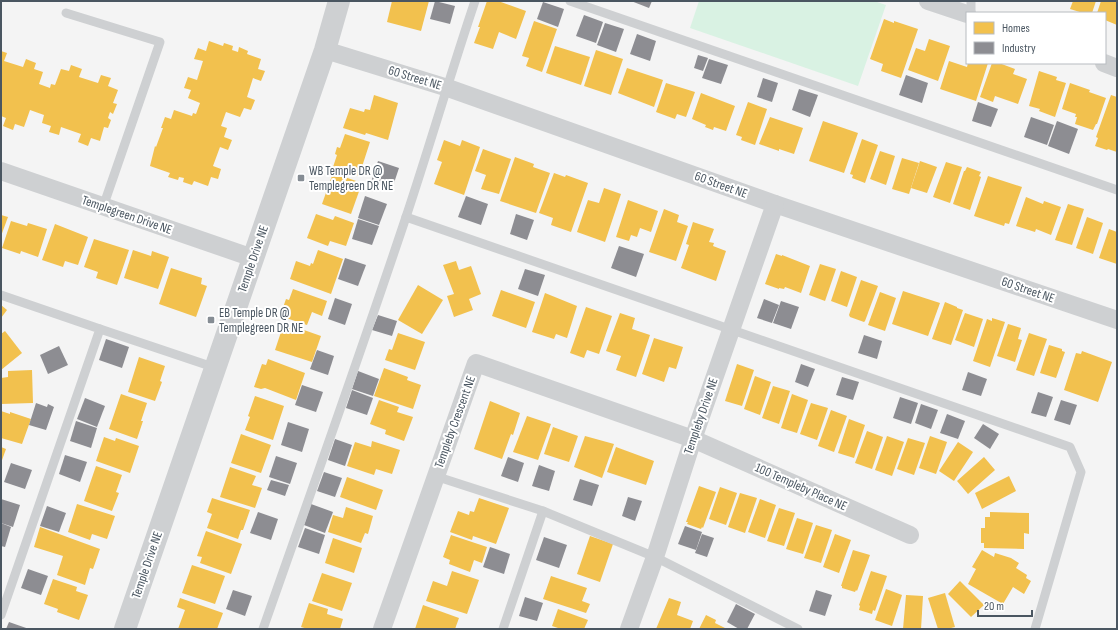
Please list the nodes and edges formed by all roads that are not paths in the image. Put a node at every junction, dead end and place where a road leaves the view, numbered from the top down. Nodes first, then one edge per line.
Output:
1 (339, 1) edge
2 (475, 1) edge
3 (570, 1) edge
4 (928, 1) edge
5 (971, 1) edge
6 (971, 12) edge
7 (66, 13) dead end
8 (966, 14) edge
9 (325, 50) junction
10 (1106, 64) edge
11 (1117, 68) edge
12 (448, 88) junction
13 (1, 171) edge
14 (1117, 190) edge
15 (775, 204) junction
16 (103, 206) junction
17 (406, 217) junction
18 (253, 258) junction
19 (1, 295) edge
20 (1117, 320) edge
21 (100, 329) junction
22 (731, 329) junction
23 (216, 368) junction
24 (692, 439) junction
25 (435, 476) junction
26 (543, 511) junction
27 (910, 535) dead end
28 (655, 556) junction
29 (1, 615) edge
30 (125, 629) edge
31 (263, 629) edge
32 (382, 629) edge
33 (503, 629) edge
34 (629, 629) edge
35 (798, 629) edge
36 (1035, 629) edge

1 - 9 street, Temple Drive NE
2 - 12 lane
3 - 14 lane
4 - 8 street
5 - 6 lane
7 - 16 lane
9 - 12 street, 60 Street NE
9 - 18 street, Temple Drive NE
10 - 11 street
12 - 15 street, 60 Street NE
12 - 17 lane
13 - 16 street, Templegreen Drive NE
15 - 20 street, 60 Street NE
15 - 22 street, Templeby Drive NE
16 - 18 street, Templegreen Drive NE
17 - 22 lane
17 - 31 lane
18 - 23 street, Temple Drive NE
19 - 21 lane
21 - 23 lane
21 - 29 lane
22 - 24 street, Templeby Drive NE
22 - 36 lane
23 - 30 street, Temple Drive NE
24 - 25 street, Templeby Crescent NE
24 - 27 street, 100 Templeby Place NE
24 - 28 street, Templeby Drive NE
25 - 26 lane
25 - 32 street, Templeby Crescent NE
26 - 28 lane
26 - 33 lane
28 - 34 street, Templeby Drive NE
28 - 35 lane

